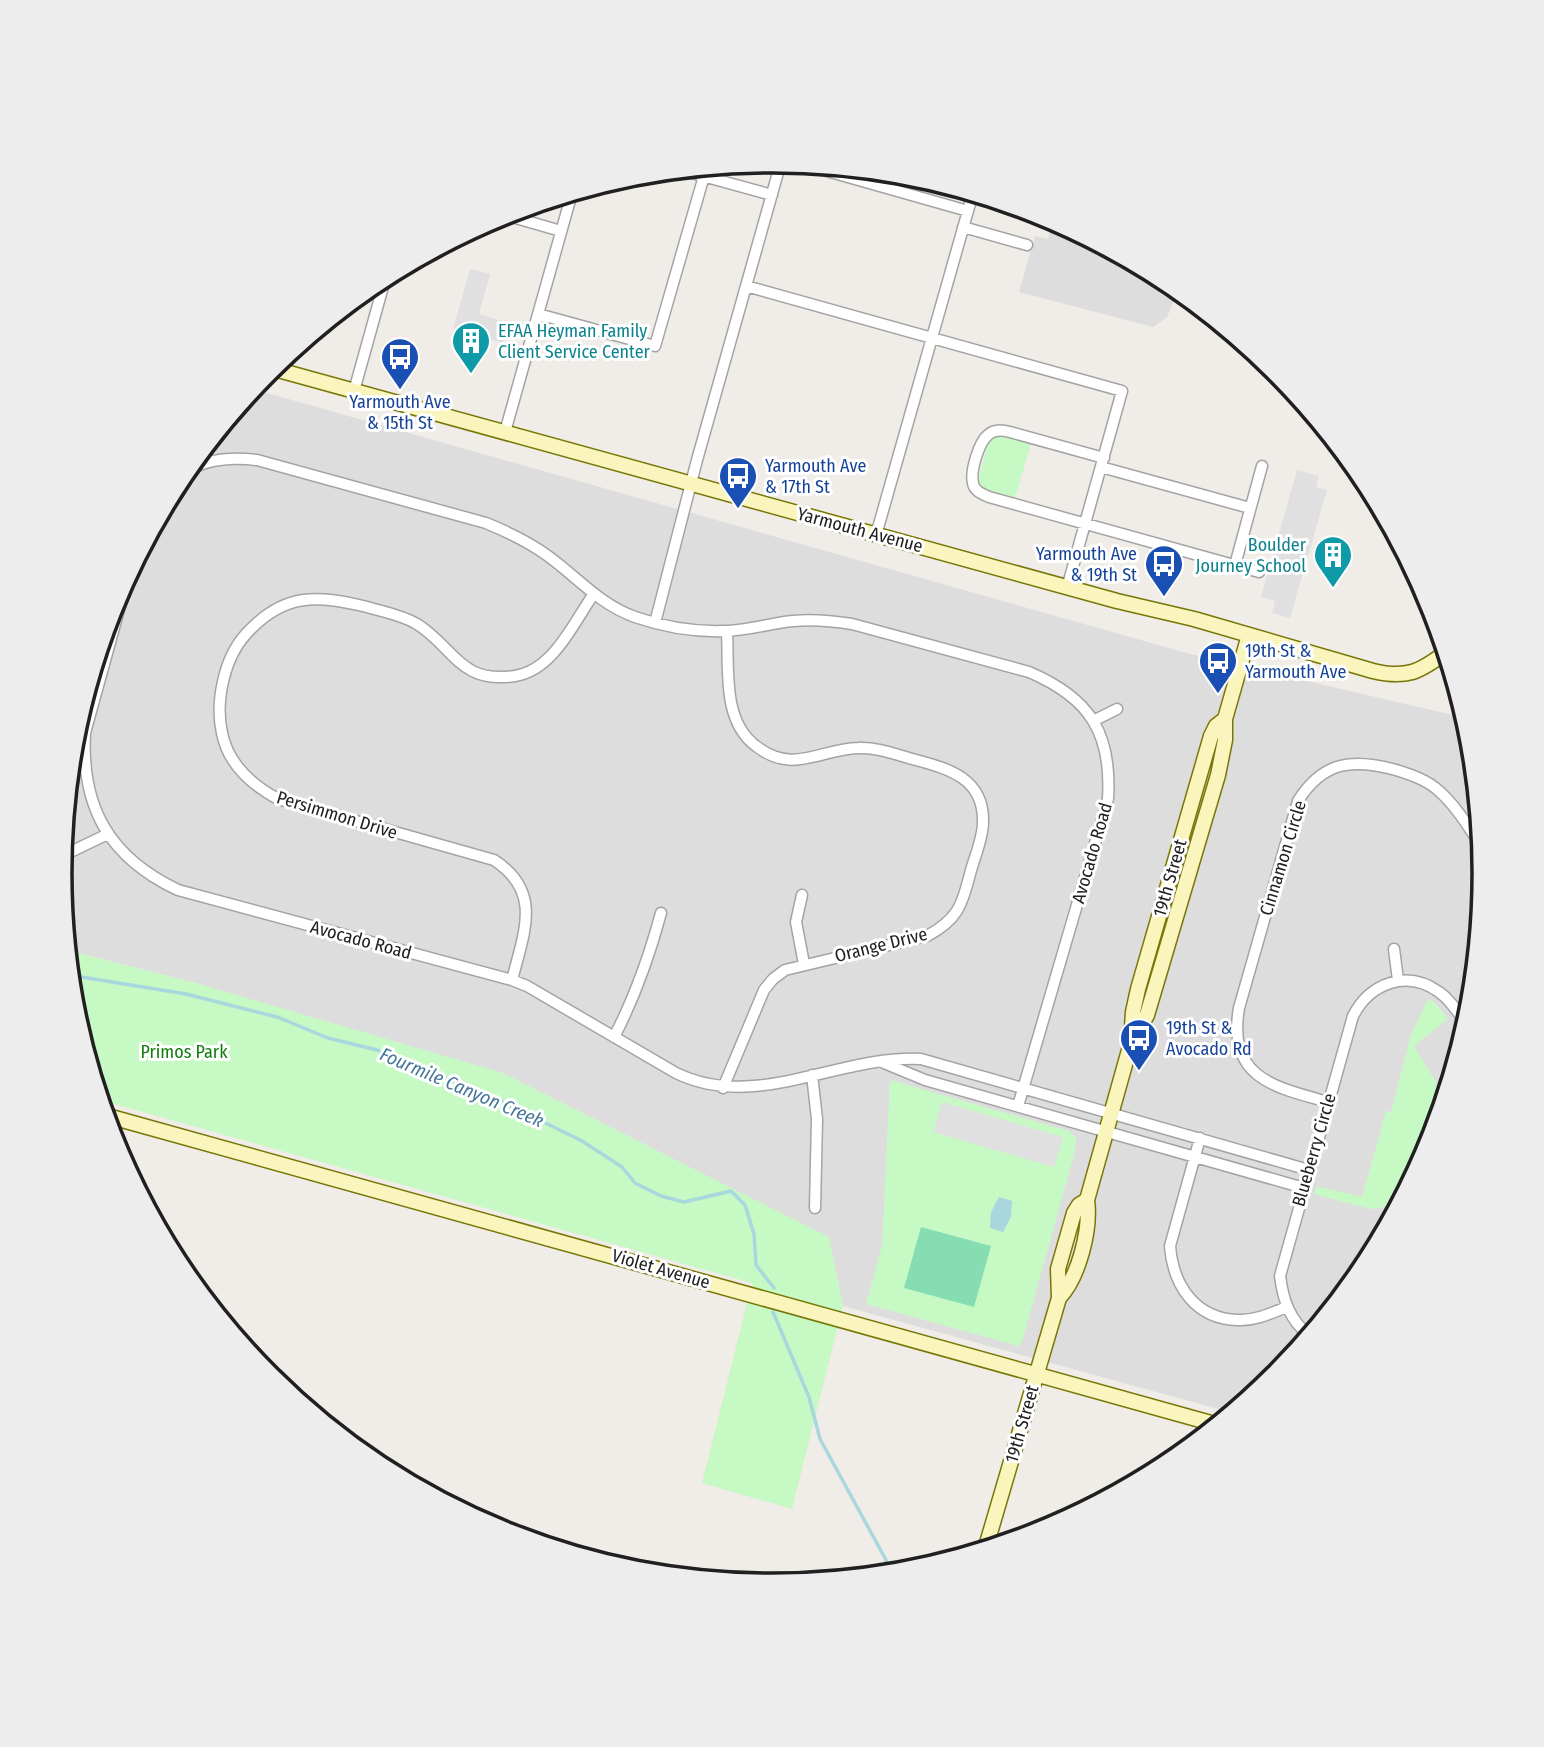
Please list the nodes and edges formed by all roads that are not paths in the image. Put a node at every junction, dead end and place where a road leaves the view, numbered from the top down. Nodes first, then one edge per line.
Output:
1 (778, 173) edge
2 (704, 177) edge
3 (707, 177) edge
4 (851, 178) edge
5 (772, 195) junction
6 (970, 202) edge
7 (569, 204) edge
8 (968, 211) junction
9 (522, 220) edge
10 (963, 227) junction
11 (561, 231) junction
12 (1027, 245) dead end
13 (746, 286) junction
14 (382, 292) edge
15 (538, 314) junction
16 (932, 338) junction
17 (284, 372) edge
18 (354, 391) junction
19 (505, 432) junction
20 (205, 463) edge
21 (1103, 463) junction
22 (1262, 466) dead end
23 (691, 484) junction
24 (1250, 508) junction
25 (1085, 524) junction
26 (876, 535) junction
27 (1235, 565) junction
28 (1259, 572) dead end
29 (1067, 588) junction
30 (593, 595) junction
31 (655, 623) junction
32 (727, 631) junction
33 (1249, 635) junction
34 (1438, 658) edge
35 (101, 676) edge
36 (94, 702) edge
37 (1117, 709) dead end
38 (1093, 721) junction
39 (85, 738) edge
40 (1320, 760) dead end
41 (1327, 771) junction
42 (1471, 832) edge
43 (108, 834) junction
44 (73, 851) edge
45 (802, 895) dead end
46 (661, 913) dead end
47 (1394, 949) dead end
48 (804, 964) junction
49 (512, 980) junction
50 (1398, 980) junction
51 (1458, 1013) edge
52 (614, 1037) junction
53 (881, 1062) junction
54 (812, 1075) junction
55 (1024, 1087) junction
56 (723, 1088) junction
57 (1328, 1102) junction
58 (1018, 1106) junction
59 (1112, 1112) junction
60 (116, 1118) edge
61 (1106, 1132) junction
62 (1200, 1138) junction
63 (1195, 1156) junction
64 (1309, 1170) junction
65 (1304, 1188) junction
66 (815, 1208) dead end
67 (1287, 1307) junction
68 (1303, 1329) edge
69 (1037, 1374) junction
70 (1208, 1421) edge
71 (988, 1540) edge

1 - 5 street
2 - 15 street
3 - 5 street
4 - 8 street
5 - 13 street
6 - 8 street
7 - 11 street
8 - 10 street
9 - 11 street
10 - 12 street
10 - 16 street
11 - 15 street
13 - 16 street
13 - 23 street
14 - 18 street
15 - 19 street
16 - 21 street
16 - 26 street
17 - 18 street, Yarmouth Avenue
18 - 19 street, Yarmouth Avenue
19 - 23 street, Yarmouth Avenue
20 - 30 street, Avocado Road
21 - 24 street
21 - 25 street
21 - 25 street
22 - 24 street
23 - 26 street, Yarmouth Avenue
23 - 31 street
24 - 27 street
25 - 27 street
25 - 29 street
26 - 29 street, Yarmouth Avenue
27 - 28 street
29 - 33 street, Yarmouth Avenue
30 - 31 street, Avocado Road
30 - 49 street, Persimmon Drive
31 - 32 street, Avocado Road
32 - 38 street, Avocado Road
32 - 48 street, Orange Drive
33 - 34 street, Yarmouth Avenue
33 - 59 street, 19th Street
35 - 36 street, Avocado Road
37 - 38 street
38 - 55 street, Avocado Road
39 - 43 street, Avocado Road
40 - 41 street
41 - 42 street, Cinnamon Circle
41 - 57 street, Cinnamon Circle
43 - 44 street
43 - 49 street, Avocado Road
45 - 48 street
46 - 52 street
47 - 50 street
48 - 56 street, Orange Drive
49 - 52 street, Avocado Road
50 - 51 street
50 - 57 street, Blueberry Circle
52 - 56 street, Avocado Road
53 - 54 street, Avocado Road
53 - 55 street, Avocado Road
53 - 58 street
54 - 56 street, Avocado Road
54 - 66 street
55 - 58 street, Avocado Road
55 - 59 street, Avocado Road
57 - 64 street, Blueberry Circle
58 - 61 street
59 - 61 street, 19th Street
59 - 62 street, Avocado Road
60 - 69 street, Violet Avenue
61 - 63 street
61 - 69 street, 19th Street
62 - 63 street
62 - 64 street, Avocado Road
63 - 65 street
63 - 67 street
64 - 65 street, Blueberry Circle
65 - 67 street, Blueberry Circle
67 - 68 street, Blueberry Circle
69 - 70 street, Violet Avenue
69 - 71 street, 19th Street

